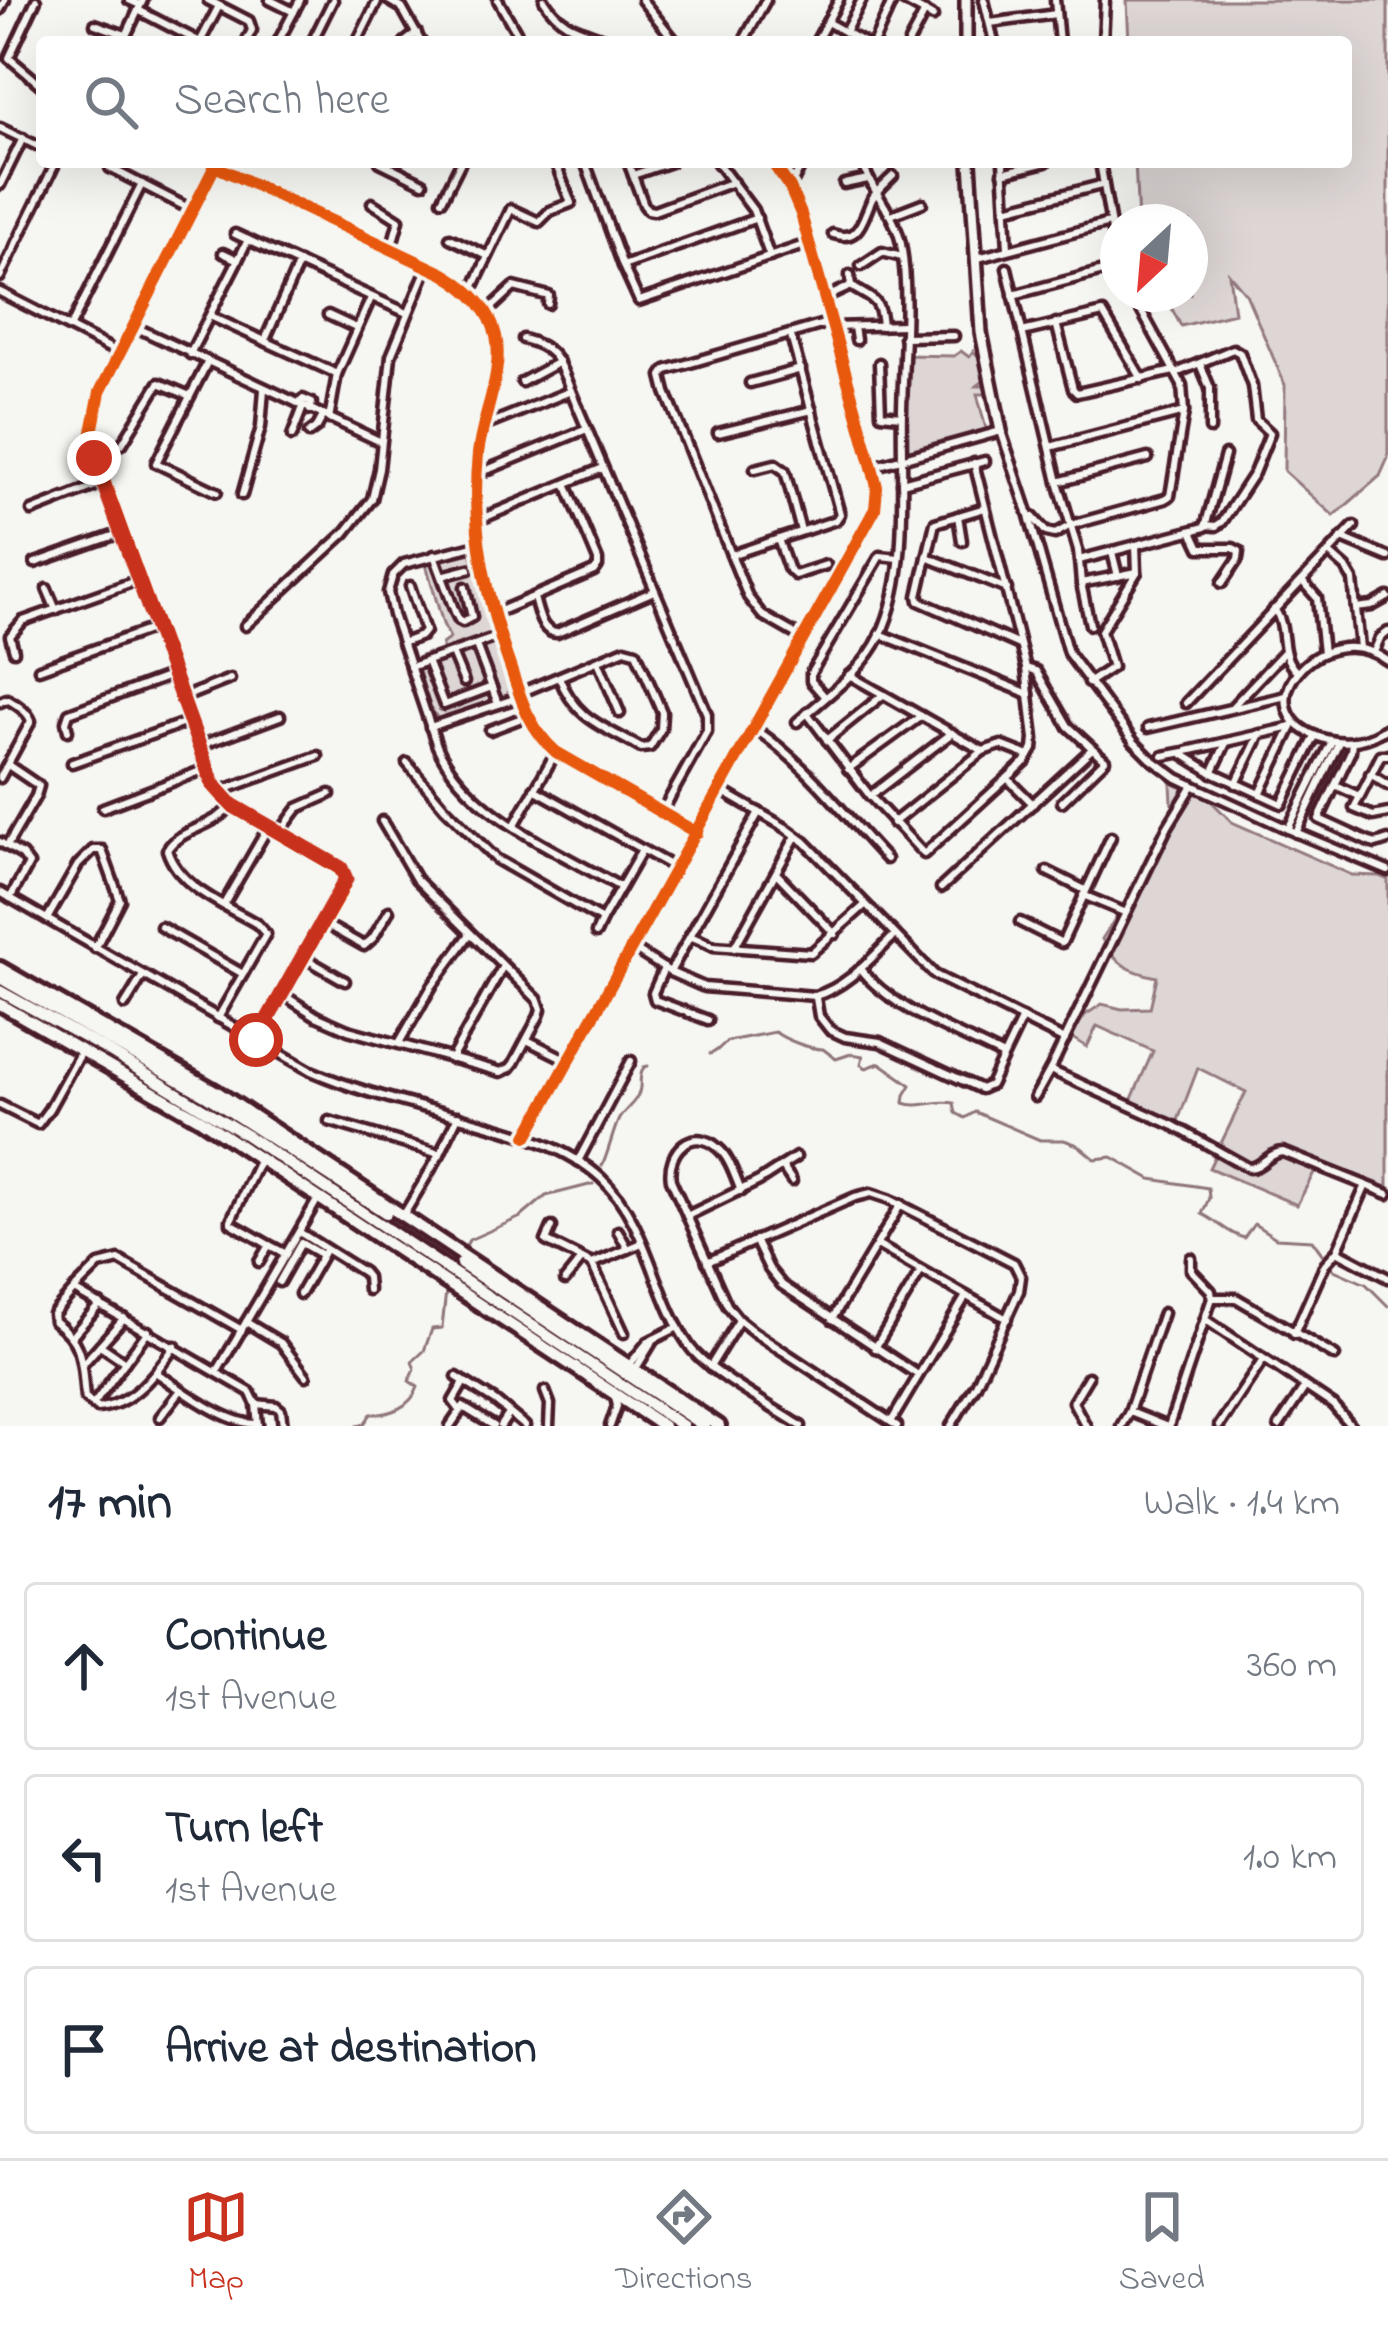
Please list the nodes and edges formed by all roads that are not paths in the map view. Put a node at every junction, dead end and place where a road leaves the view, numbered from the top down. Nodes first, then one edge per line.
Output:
1 (5, 0) edge
2 (21, 0) edge
3 (129, 0) edge
4 (208, 0) edge
5 (270, 0) edge
6 (300, 0) edge
7 (333, 0) edge
8 (378, 0) edge
9 (388, 0) edge
10 (498, 0) edge
11 (544, 0) edge
12 (642, 0) edge
13 (766, 0) edge
14 (839, 0) edge
15 (862, 0) edge
16 (898, 0) edge
17 (966, 0) edge
18 (984, 0) edge
19 (1055, 0) edge
20 (1105, 0) edge
21 (34, 2) edge
22 (140, 5) edge
23 (219, 6) junction
24 (0, 10) edge
25 (294, 12) junction
26 (1056, 14) junction
27 (827, 22) junction
28 (990, 22) junction
29 (95, 24) dead end
30 (845, 32) junction
31 (119, 36) edge
32 (126, 36) edge
33 (190, 36) edge
34 (203, 36) edge
35 (248, 36) edge
36 (281, 36) edge
37 (314, 36) edge
38 (360, 36) edge
39 (418, 36) edge
40 (518, 36) edge
41 (596, 36) edge
42 (671, 36) edge
43 (746, 36) edge
44 (819, 36) edge
45 (852, 36) edge
46 (877, 36) edge
47 (913, 36) edge
48 (966, 36) edge
49 (993, 36) edge
50 (1058, 36) edge
51 (1103, 36) edge
52 (36, 81) edge
53 (0, 128) edge
54 (23, 138) junction
55 (36, 145) edge
56 (53, 168) edge
57 (110, 168) dead end
58 (214, 168) edge
59 (224, 168) edge
60 (392, 168) edge
61 (458, 168) edge
62 (557, 168) edge
63 (587, 168) edge
64 (630, 168) edge
65 (653, 168) edge
66 (722, 168) edge
67 (776, 168) edge
68 (800, 168) edge
69 (864, 168) edge
70 (970, 168) edge
71 (1004, 168) edge
72 (1022, 168) edge
73 (1101, 168) edge
74 (1004, 173) junction
75 (633, 175) junction
76 (893, 176) dead end
77 (868, 179) junction
78 (733, 182) junction
79 (423, 183) dead end
80 (142, 184) junction
81 (844, 184) dead end
82 (0, 185) edge
83 (1102, 185) junction
84 (790, 188) junction
85 (877, 192) junction
86 (442, 200) dead end
87 (922, 202) dead end
88 (372, 203) dead end
89 (1106, 204) edge
90 (1006, 209) junction
91 (193, 210) junction
92 (891, 215) junction
93 (757, 218) junction
94 (1100, 225) edge
95 (235, 234) dead end
96 (833, 234) dead end
97 (450, 238) dead end
98 (248, 240) junction
99 (810, 243) junction
100 (0, 247) edge
101 (391, 248) junction
102 (1008, 250) junction
103 (12, 253) junction
104 (223, 253) dead end
105 (488, 256) junction
106 (770, 257) junction
107 (902, 257) junction
108 (975, 259) junction
109 (238, 260) junction
110 (299, 263) junction
111 (428, 266) junction
112 (622, 266) junction
113 (861, 266) dead end
114 (1006, 268) dead end
115 (1100, 272) edge
116 (850, 275) dead end
117 (0, 277) edge
118 (851, 286) junction
119 (0, 292) edge
120 (471, 292) junction
121 (1012, 295) junction
122 (371, 297) junction
123 (825, 298) junction
124 (548, 304) dead end
125 (487, 312) junction
126 (1142, 312) edge
127 (407, 313) junction
128 (328, 315) dead end
129 (210, 316) junction
130 (1056, 323) junction
131 (832, 325) junction
132 (904, 325) junction
133 (133, 326) junction
134 (854, 326) junction
135 (882, 326) junction
136 (70, 328) junction
137 (356, 328) junction
138 (1022, 332) junction
139 (791, 335) junction
140 (954, 336) dead end
141 (904, 337) junction
142 (523, 339) dead end
143 (265, 340) junction
144 (856, 340) dead end
145 (119, 353) junction
146 (190, 354) junction
147 (207, 362) junction
148 (559, 362) junction
149 (879, 363) dead end
150 (1200, 364) junction
151 (801, 369) junction
152 (1175, 372) junction
153 (337, 374) junction
154 (1142, 379) junction
155 (522, 382) dead end
156 (750, 383) dead end
157 (264, 389) junction
158 (571, 391) junction
159 (190, 396) junction
160 (304, 407) junction
161 (812, 410) junction
162 (1184, 412) junction
163 (902, 416) junction
164 (326, 417) junction
165 (482, 427) junction
166 (587, 429) junction
167 (1210, 429) dead end
168 (1001, 431) junction
169 (309, 433) dead end
170 (718, 433) dead end
171 (292, 436) dead end
172 (381, 442) junction
173 (122, 444) dead end
174 (1049, 447) junction
175 (1225, 455) dead end
176 (1148, 458) dead end
177 (901, 460) junction
178 (985, 460) dead end
179 (974, 463) junction
180 (872, 467) junction
181 (603, 468) junction
182 (755, 469) dead end
183 (477, 475) junction
184 (1058, 482) junction
185 (103, 483) junction
186 (902, 483) junction
187 (566, 484) junction
188 (217, 492) dead end
189 (242, 495) dead end
190 (986, 508) junction
191 (1027, 509) junction
192 (32, 511) dead end
193 (958, 515) junction
194 (476, 521) junction
195 (1071, 525) junction
196 (1206, 525) junction
197 (1354, 526) dead end
198 (1192, 531) junction
199 (801, 532) junction
200 (121, 533) junction
201 (1342, 538) junction
202 (778, 539) junction
203 (962, 541) dead end
204 (478, 545) junction
205 (1136, 545) junction
206 (1112, 552) junction
207 (1328, 553) junction
208 (434, 555) junction
209 (731, 555) junction
210 (927, 557) junction
211 (1388, 557) edge
212 (899, 558) junction
213 (1079, 560) junction
214 (35, 563) dead end
215 (826, 565) dead end
216 (469, 569) dead end
217 (1137, 572) junction
218 (442, 576) junction
219 (1118, 576) junction
220 (138, 580) junction
221 (1302, 581) junction
222 (1081, 583) junction
223 (1222, 583) dead end
224 (410, 586) dead end
225 (465, 587) dead end
226 (47, 589) dead end
227 (1006, 589) junction
228 (654, 591) junction
229 (534, 597) junction
230 (1388, 597) edge
231 (1356, 608) junction
232 (1274, 609) junction
233 (56, 610) junction
234 (493, 614) junction
235 (1090, 625) dead end
236 (244, 626) dead end
237 (155, 628) junction
238 (1388, 632) edge
239 (880, 634) junction
240 (491, 639) dead end
241 (805, 640) junction
242 (402, 643) junction
243 (476, 645) junction
244 (1021, 646) junction
245 (1360, 648) junction
246 (14, 651) dead end
247 (1285, 652) junction
248 (1374, 652) junction
249 (452, 653) junction
250 (1323, 653) junction
251 (598, 661) junction
252 (1388, 661) edge
253 (427, 662) junction
254 (410, 667) junction
255 (1026, 668) junction
256 (39, 669) dead end
257 (1297, 671) junction
258 (173, 675) junction
259 (849, 675) junction
260 (559, 677) junction
261 (230, 679) dead end
262 (464, 682) dead end
263 (1088, 683) junction
264 (492, 687) junction
265 (1030, 694) junction
266 (520, 695) junction
267 (883, 695) junction
268 (1286, 696) junction
269 (825, 697) junction
270 (182, 698) junction
271 (0, 703) edge
272 (1186, 703) dead end
273 (498, 704) junction
274 (1230, 709) junction
275 (620, 713) dead end
276 (807, 713) junction
277 (280, 716) dead end
278 (527, 716) junction
279 (921, 716) junction
280 (190, 721) junction
281 (797, 722) dead end
282 (1293, 724) junction
283 (430, 727) junction
284 (1388, 727) edge
285 (1148, 728) dead end
286 (755, 729) junction
287 (490, 730) dead end
288 (68, 731) dead end
289 (952, 734) junction
290 (1260, 734) junction
291 (1315, 736) junction
292 (827, 740) junction
293 (1336, 741) junction
294 (1227, 742) junction
295 (1352, 742) junction
296 (199, 746) junction
297 (1092, 748) junction
298 (983, 751) junction
299 (556, 752) junction
300 (1184, 752) junction
301 (1388, 755) edge
302 (318, 756) dead end
303 (1163, 756) dead end
304 (1029, 757) junction
305 (72, 763) dead end
306 (407, 763) dead end
307 (8, 765) junction
308 (207, 769) junction
309 (848, 769) junction
310 (1212, 773) junction
311 (1370, 774) junction
312 (0, 778) edge
313 (1008, 778) junction
314 (1236, 784) junction
315 (1192, 785) junction
316 (1335, 785) junction
317 (1388, 785) edge
318 (534, 789) junction
319 (721, 790) junction
320 (218, 792) junction
321 (330, 794) dead end
322 (1259, 794) junction
323 (870, 796) junction
324 (1359, 796) junction
325 (1062, 802) dead end
326 (1033, 804) junction
327 (232, 805) junction
328 (103, 808) dead end
329 (662, 812) junction
330 (759, 812) junction
331 (1388, 813) edge
332 (382, 821) dead end
333 (893, 823) junction
334 (269, 826) junction
335 (514, 826) junction
336 (1292, 831) junction
337 (280, 832) junction
338 (697, 833) junction
339 (797, 835) junction
340 (1111, 838) dead end
341 (1388, 840) edge
342 (4, 844) edge
343 (642, 850) junction
344 (886, 859) dead end
345 (676, 869) junction
346 (1047, 871) dead end
347 (1388, 871) edge
348 (776, 873) junction
349 (620, 886) junction
350 (941, 888) dead end
351 (0, 892) edge
352 (1084, 893) junction
353 (10, 898) junction
354 (224, 904) junction
355 (866, 905) junction
356 (389, 911) dead end
357 (1126, 913) junction
358 (47, 920) junction
359 (602, 920) junction
360 (1020, 922) dead end
361 (323, 923) junction
362 (161, 927) dead end
363 (596, 933) dead end
364 (470, 934) junction
365 (835, 934) junction
366 (895, 935) junction
367 (690, 936) junction
368 (95, 948) junction
369 (632, 948) junction
370 (734, 948) junction
371 (303, 957) junction
372 (503, 966) junction
373 (0, 968) edge
374 (860, 968) junction
375 (667, 970) junction
376 (243, 974) junction
377 (145, 976) junction
378 (0, 978) edge
379 (345, 981) dead end
380 (0, 991) edge
381 (282, 994) junction
382 (815, 996) junction
383 (0, 1004) edge
384 (125, 1005) dead end
385 (218, 1018) junction
386 (1022, 1018) junction
387 (707, 1020) dead end
388 (256, 1040) junction
389 (527, 1040) junction
390 (1065, 1040) junction
391 (399, 1043) junction
392 (82, 1049) junction
393 (1003, 1056) junction
394 (451, 1059) junction
395 (632, 1060) dead end
396 (569, 1061) junction
397 (1050, 1070) junction
398 (1035, 1097) dead end
399 (0, 1105) edge
400 (204, 1108) junction
401 (458, 1116) junction
402 (329, 1120) dead end
403 (527, 1136) junction
404 (235, 1141) junction
405 (440, 1154) junction
406 (796, 1156) dead end
407 (260, 1158) junction
408 (578, 1161) junction
409 (310, 1162) junction
410 (782, 1166) junction
411 (792, 1181) dead end
412 (354, 1183) junction
413 (1366, 1186) junction
414 (741, 1191) junction
415 (1388, 1194) edge
416 (320, 1197) junction
417 (901, 1204) junction
418 (403, 1216) junction
419 (687, 1216) junction
420 (553, 1227) dead end
421 (618, 1231) dead end
422 (299, 1232) junction
423 (755, 1240) junction
424 (642, 1243) junction
425 (269, 1244) junction
426 (877, 1245) junction
427 (628, 1249) junction
428 (324, 1252) junction
429 (1336, 1252) junction
430 (286, 1254) junction
431 (1191, 1258) dead end
432 (582, 1259) junction
433 (259, 1262) dead end
434 (707, 1262) junction
435 (592, 1264) junction
436 (921, 1270) junction
437 (1388, 1278) edge
438 (565, 1280) dead end
439 (279, 1282) dead end
440 (74, 1290) junction
441 (368, 1290) dead end
442 (300, 1294) dead end
443 (966, 1296) junction
444 (1212, 1298) junction
445 (100, 1304) junction
446 (1163, 1313) dead end
447 (124, 1318) junction
448 (832, 1319) junction
449 (1006, 1319) junction
450 (1206, 1319) junction
451 (739, 1320) junction
452 (244, 1326) junction
453 (678, 1327) junction
454 (148, 1331) junction
455 (624, 1333) dead end
456 (1294, 1334) junction
457 (73, 1336) junction
458 (100, 1346) junction
459 (175, 1346) junction
460 (875, 1348) junction
461 (1335, 1356) dead end
462 (1263, 1360) junction
463 (124, 1362) junction
464 (83, 1364) junction
465 (710, 1366) junction
466 (632, 1368) junction
467 (218, 1371) junction
468 (157, 1373) junction
469 (918, 1375) junction
470 (306, 1376) dead end
471 (1088, 1377) dead end
472 (1305, 1387) junction
473 (182, 1390) junction
474 (545, 1391) dead end
475 (619, 1401) junction
476 (256, 1404) junction
477 (92, 1406) junction
478 (459, 1408) junction
479 (1129, 1412) junction
480 (509, 1414) junction
481 (478, 1416) junction
482 (160, 1417) dead end
483 (240, 1424) edge
484 (894, 1424) edge
485 (258, 1425) edge
486 (283, 1426) edge
487 (450, 1426) edge
488 (472, 1426) edge
489 (498, 1426) edge
490 (525, 1426) edge
491 (549, 1426) edge
492 (610, 1426) edge
493 (662, 1426) edge
494 (683, 1426) edge
495 (704, 1426) edge
496 (718, 1426) edge
497 (801, 1426) edge
498 (952, 1426) edge
499 (1086, 1426) edge
500 (1121, 1426) edge
501 (1167, 1426) edge
502 (1219, 1426) edge
503 (1280, 1426) edge
504 (1351, 1426) edge

1 - 24 street
2 - 21 street
3 - 22 street
4 - 23 street
5 - 25 street
6 - 25 street
7 - 37 street
8 - 38 street
9 - 39 street
10 - 40 street
11 - 41 street
12 - 42 street
13 - 43 street
14 - 27 street
15 - 30 street
16 - 46 street
16 - 47 street
17 - 48 main road
18 - 28 street
19 - 26 street
20 - 51 street
21 - 52 street
22 - 32 street
22 - 33 street
23 - 34 street
23 - 35 street
25 - 36 street
26 - 28 street
26 - 50 street
27 - 30 street
27 - 44 street
28 - 49 street
29 - 31 street
30 - 45 street
53 - 54 street
54 - 55 street
54 - 82 street
56 - 103 street
57 - 80 street
58 - 91 street
59 - 101 street
60 - 79 street
61 - 86 street
62 - 105 street
63 - 112 street
64 - 75 street
65 - 75 street
66 - 78 street
67 - 84 street
68 - 84 street
69 - 77 street
70 - 108 main road
71 - 74 street
72 - 74 street
73 - 83 street
74 - 90 street
75 - 78 street
76 - 85 street
77 - 81 street
77 - 85 street
78 - 93 street
80 - 91 street
80 - 136 street
83 - 89 street
83 - 90 street
84 - 99 street
85 - 92 street
85 - 96 street
87 - 92 street
88 - 101 street
90 - 102 street
91 - 133 street
92 - 107 street
93 - 106 street
93 - 112 street
94 - 102 street
95 - 98 street
97 - 105 street
98 - 109 street
98 - 110 street
99 - 106 street
99 - 123 street
100 - 103 street
101 - 111 street
102 - 108 street
103 - 117 street
104 - 109 street
105 - 120 street
106 - 112 street
107 - 113 street
107 - 132 street
108 - 168 main road
109 - 129 street
110 - 122 street
110 - 143 street
111 - 120 street
111 - 127 street
114 - 121 street
115 - 121 street
116 - 118 street
118 - 123 street
118 - 135 street
119 - 136 street
120 - 125 street
121 - 138 street
122 - 127 street
122 - 137 street
123 - 131 street
124 - 125 street
125 - 165 street
126 - 152 street
127 - 172 street
128 - 137 street
129 - 143 street
129 - 146 street
130 - 138 street
130 - 154 street
130 - 154 street
131 - 134 street
131 - 139 street
131 - 180 street
132 - 135 street
132 - 141 street
133 - 145 street
133 - 146 street
134 - 135 street
134 - 144 street
136 - 145 street
137 - 153 street
138 - 174 street
139 - 151 street
139 - 209 street
140 - 141 street
141 - 163 street
142 - 148 street
143 - 153 street
145 - 185 street
146 - 147 street
147 - 157 street
147 - 159 street
148 - 155 street
148 - 158 street
149 - 163 street
150 - 152 street
150 - 167 street
150 - 196 street
151 - 156 street
151 - 161 street
152 - 154 street
152 - 162 street
153 - 164 street
157 - 160 street
157 - 189 street
158 - 165 street
158 - 166 street
159 - 173 street
159 - 188 street
160 - 164 street
160 - 171 street
161 - 170 street
161 - 199 street
162 - 174 street
162 - 195 street
163 - 177 street
164 - 169 street
164 - 172 street
165 - 183 street
166 - 181 street
166 - 183 street
168 - 177 street
168 - 191 street
172 - 236 street
174 - 184 street
175 - 196 street
176 - 184 street
177 - 180 street
177 - 186 street
178 - 179 street
179 - 186 street
179 - 190 street
180 - 241 street
181 - 187 street
181 - 228 street
182 - 199 street
183 - 194 street
184 - 195 street
185 - 192 street
185 - 200 street
186 - 212 street
187 - 194 street
187 - 229 street
190 - 193 street
190 - 227 street
191 - 195 street
191 - 263 street
193 - 203 street
193 - 210 street
194 - 204 street
195 - 213 street
196 - 198 street
197 - 201 street
198 - 205 street
198 - 223 street
199 - 202 street
200 - 214 street
200 - 220 street
201 - 207 street
201 - 211 street
202 - 209 street
202 - 215 street
204 - 208 street
204 - 234 street
205 - 206 street
205 - 217 street
206 - 213 street
206 - 219 street
207 - 221 street
207 - 231 street
208 - 218 street
208 - 242 street
209 - 241 street
210 - 227 street
210 - 244 street
212 - 239 street
212 - 269 street
213 - 222 street
216 - 218 street
217 - 219 street
217 - 263 street
218 - 225 street
219 - 222 street
220 - 233 street
220 - 237 street
221 - 232 street
221 - 250 street
222 - 235 street
224 - 242 street
226 - 233 street
227 - 244 street
228 - 229 street
228 - 329 street
229 - 234 street
230 - 231 street
231 - 245 street
232 - 247 street
232 - 272 street
233 - 246 street
234 - 266 street
237 - 256 street
237 - 258 street
238 - 248 street
239 - 259 street
239 - 265 street
240 - 243 street
241 - 286 street
242 - 254 street
243 - 249 street
243 - 264 street
244 - 255 street
245 - 248 street
245 - 250 street
247 - 257 street
247 - 274 street
248 - 252 street
249 - 253 street
249 - 262 street
250 - 257 street
251 - 260 street
251 - 260 street
251 - 275 street
253 - 254 street
253 - 264 street
254 - 283 street
255 - 265 street
255 - 297 street
257 - 268 street
258 - 270 street
258 - 288 street
259 - 267 street
259 - 269 street
260 - 266 street
261 - 270 street
263 - 315 street
264 - 273 street
265 - 304 street
266 - 273 street
266 - 278 street
267 - 279 street
267 - 292 street
268 - 274 street
268 - 282 street
269 - 276 street
270 - 280 street
271 - 307 street
273 - 283 street
274 - 285 street
276 - 281 street
276 - 292 street
277 - 296 street
278 - 287 street
278 - 299 street
279 - 289 street
279 - 309 street
280 - 296 street
280 - 305 street
282 - 290 street
282 - 291 street
282 - 322 street
283 - 335 street
284 - 295 street
286 - 319 street
286 - 344 street
289 - 298 street
289 - 323 street
290 - 294 street
290 - 314 street
291 - 293 street
291 - 322 street
292 - 309 street
293 - 295 street
293 - 336 street
294 - 300 street
294 - 310 street
295 - 316 street
296 - 308 street
297 - 325 street
297 - 326 street
298 - 304 street
298 - 333 street
299 - 318 street
299 - 329 street
300 - 303 street
300 - 310 street
301 - 311 street
302 - 320 street
304 - 313 street
306 - 359 street
307 - 312 street
307 - 342 street
308 - 320 street
308 - 328 street
309 - 323 street
310 - 314 street
311 - 317 street
311 - 324 street
313 - 326 street
313 - 333 street
314 - 322 street
315 - 336 street
315 - 357 street
316 - 324 street
316 - 341 street
318 - 335 street
318 - 343 street
319 - 330 street
319 - 338 street
320 - 327 street
321 - 337 street
323 - 333 street
324 - 331 street
326 - 350 street
327 - 334 street
327 - 354 street
329 - 338 street
330 - 339 street
330 - 367 street
332 - 364 street
334 - 337 street
334 - 354 street
335 - 349 street
336 - 347 street
337 - 361 street
338 - 345 street
339 - 348 street
339 - 355 street
340 - 352 street
342 - 353 street
343 - 345 street
343 - 349 street
345 - 369 street
346 - 352 street
348 - 365 street
348 - 370 street
349 - 359 street
351 - 353 street
352 - 357 street
352 - 360 street
353 - 358 street
354 - 376 street
355 - 365 street
355 - 366 street
356 - 361 street
357 - 390 street
358 - 368 street
358 - 368 street
359 - 363 street
361 - 371 street
362 - 376 street
364 - 372 street
364 - 391 street
365 - 370 street
366 - 374 street
366 - 386 street
367 - 370 street
367 - 375 street
368 - 377 street
369 - 375 street
369 - 396 street
371 - 379 street
371 - 381 street
372 - 389 street
372 - 394 street
373 - 412 highway
374 - 382 street
374 - 393 street
375 - 382 street
375 - 387 street
376 - 385 street
377 - 384 street
377 - 385 street
378 - 409 highway
380 - 400 highway
381 - 388 street
381 - 391 street
382 - 393 street
383 - 392 highway
385 - 388 street
386 - 390 street
386 - 393 street
388 - 401 street
389 - 394 street
389 - 396 street
390 - 397 street
391 - 394 street
392 - 399 street
392 - 404 highway
395 - 408 street
396 - 403 street
397 - 398 street
397 - 413 street
400 - 404 highway
400 - 494 highway
401 - 403 street
401 - 405 street
402 - 405 street
403 - 408 street
404 - 407 highway
405 - 418 street
406 - 410 street
407 - 416 highway
407 - 425 street
408 - 424 street
409 - 412 highway
409 - 495 highway
410 - 411 street
410 - 414 street
412 - 418 highway
413 - 415 street
413 - 429 street
414 - 419 street
414 - 419 street
416 - 422 street
416 - 475 highway
417 - 423 street
417 - 426 street
417 - 449 street
418 - 466 highway
419 - 434 street
420 - 432 street
421 - 427 street
422 - 428 street
422 - 430 street
423 - 434 street
423 - 448 street
424 - 427 street
424 - 453 street
425 - 430 street
425 - 433 street
426 - 436 street
426 - 448 street
427 - 435 street
428 - 439 street
428 - 441 street
428 - 442 street
429 - 437 street
429 - 456 street
430 - 452 street
431 - 444 street
432 - 435 street
432 - 438 street
434 - 451 street
435 - 455 street
436 - 443 street
436 - 460 street
440 - 445 street
440 - 452 street
440 - 457 street
443 - 449 street
443 - 469 street
444 - 450 street
444 - 456 street
445 - 447 street
445 - 457 street
446 - 479 street
447 - 454 street
447 - 458 street
448 - 460 street
449 - 498 street
450 - 462 street
450 - 501 street
451 - 465 street
451 - 484 street
452 - 467 street
452 - 470 street
453 - 465 street
453 - 466 street
454 - 459 street
454 - 463 street
456 - 461 street
457 - 464 street
458 - 463 street
458 - 464 street
459 - 467 street
459 - 468 street
460 - 469 street
462 - 472 street
462 - 502 street
463 - 477 street
464 - 477 street
465 - 497 street
466 - 496 highway
467 - 476 street
468 - 473 street
468 - 477 street
469 - 484 street
471 - 499 street
472 - 503 street
472 - 504 street
473 - 482 street
473 - 483 street
474 - 491 street
475 - 492 street
475 - 493 highway
476 - 485 street
476 - 486 street
478 - 480 street
478 - 481 street
478 - 487 street
479 - 500 street
479 - 501 street
480 - 489 street
480 - 490 street
481 - 488 street
481 - 489 street
483 - 485 street

